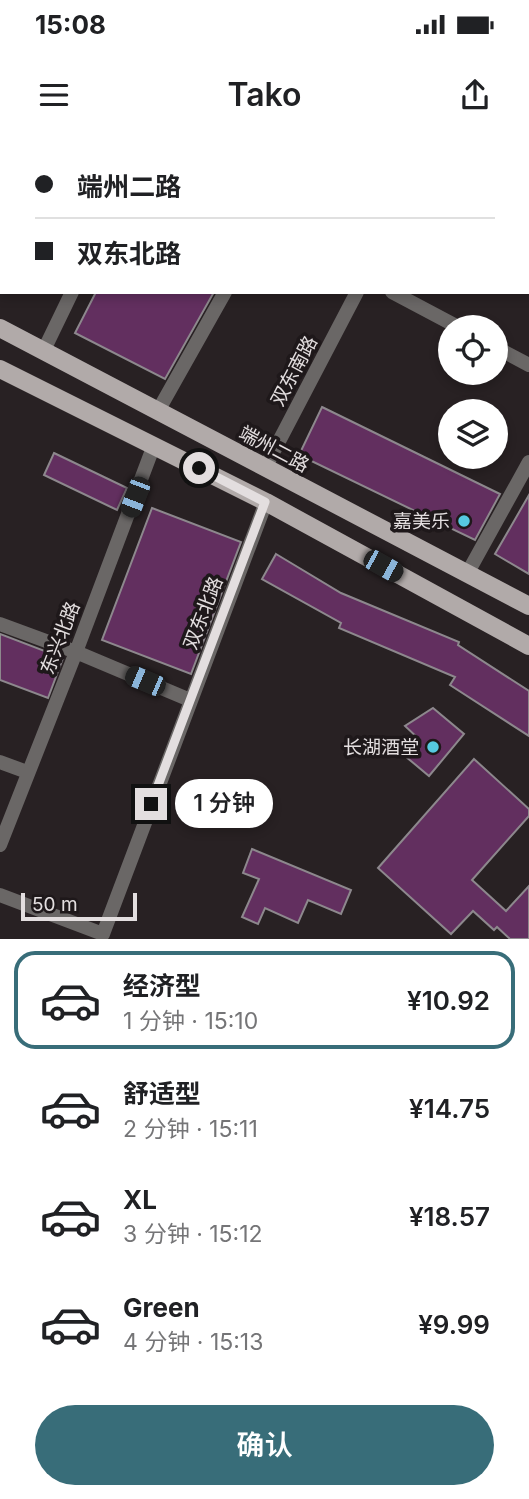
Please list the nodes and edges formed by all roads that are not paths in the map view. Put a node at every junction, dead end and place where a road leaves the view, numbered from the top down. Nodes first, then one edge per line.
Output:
1 (71, 294) edge
2 (224, 294) edge
3 (356, 294) edge
4 (396, 294) edge
5 (438, 316) edge
6 (0, 328) edge
7 (44, 352) junction
8 (508, 354) edge
9 (529, 365) edge
10 (0, 369) edge
11 (158, 411) junction
12 (154, 445) junction
13 (529, 461) edge
14 (265, 468) junction
15 (265, 502) junction
16 (467, 574) junction
17 (529, 606) edge
18 (0, 624) edge
19 (529, 646) edge
20 (76, 652) junction
21 (190, 700) junction
22 (0, 762) edge
23 (27, 772) junction
24 (0, 845) edge
25 (0, 895) edge

1 - 7 street
2 - 11 street
3 - 14 street, 双东南路
4 - 5 street
6 - 7 main road, 端州二路
7 - 11 main road, 端州二路
8 - 9 street
10 - 12 main road
11 - 14 main road, 端州二路
12 - 15 main road
12 - 20 street, 东兴北路
13 - 16 street
14 - 16 main road, 端州二路
15 - 19 main road
15 - 21 street, 双东北路
16 - 17 main road, 端州二路
18 - 20 street
20 - 21 street
20 - 23 street, 东兴北路
21 - 25 street, 双东北路
22 - 23 street
23 - 24 street, 东兴北路

